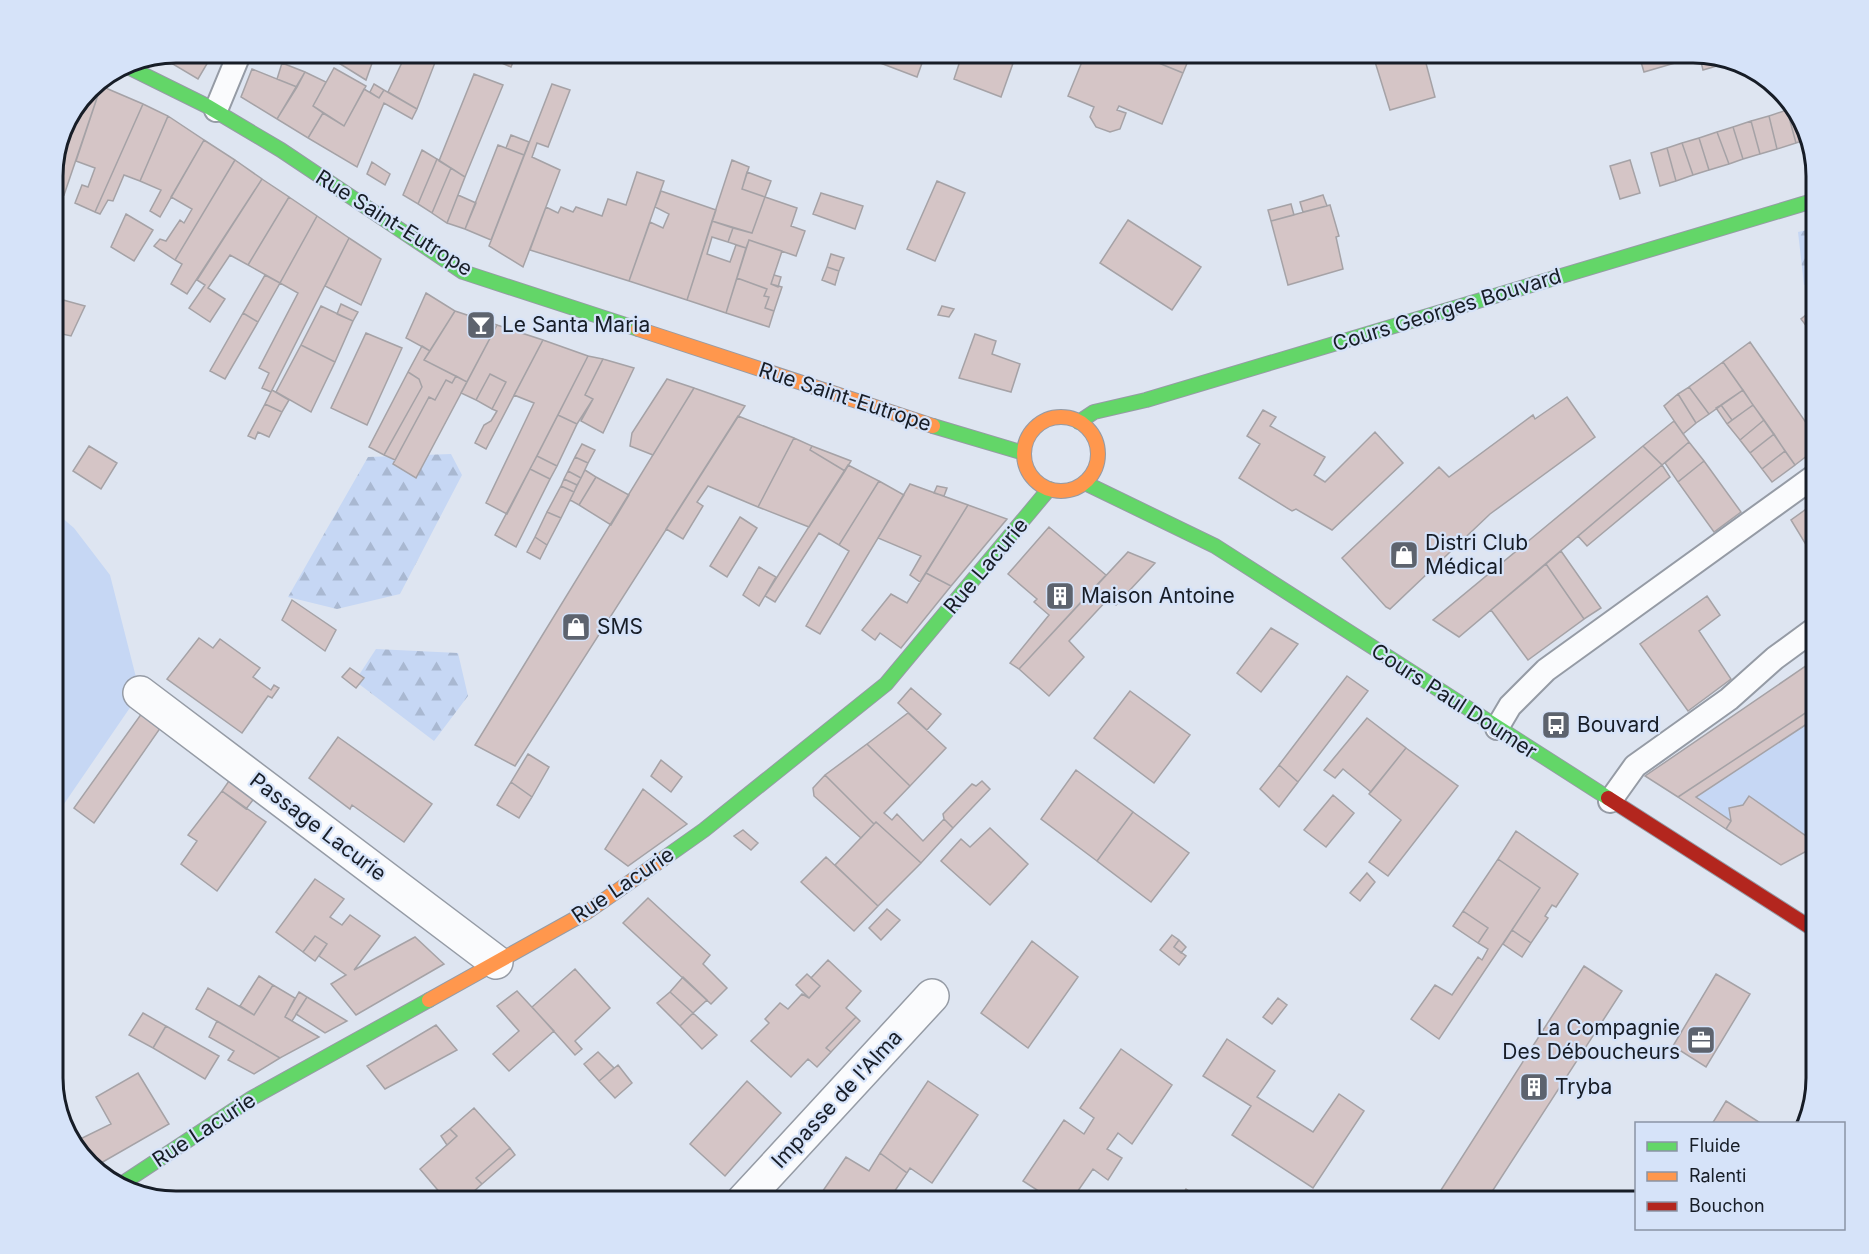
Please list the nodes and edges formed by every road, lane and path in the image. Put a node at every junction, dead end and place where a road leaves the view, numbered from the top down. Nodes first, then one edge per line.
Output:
1 (235, 63) edge
2 (135, 71) edge
3 (216, 110) junction
4 (1806, 203) edge
5 (1079, 422) junction
6 (1024, 453) junction
7 (1806, 482) edge
8 (1085, 483) junction
9 (1049, 489) junction
10 (1806, 635) edge
11 (140, 693) dead end
12 (1497, 728) junction
13 (1610, 801) junction
14 (1806, 926) edge
15 (496, 962) junction
16 (932, 996) dead end
17 (128, 1180) edge
18 (753, 1191) edge

1 - 3 lane
2 - 3 street, Rue Saint-Eutrope
3 - 6 street, Rue Saint-Eutrope
4 - 5 street, Cours Georges Bouvard
5 - 6 street
5 - 8 street
6 - 9 street
7 - 12 lane
8 - 9 street
8 - 12 street, Cours Paul Doumer
9 - 15 street, Rue Lacurie
10 - 13 lane
11 - 15 street, Passage Lacurie
12 - 13 street, Cours Paul Doumer
13 - 14 street, Cours Paul Doumer
15 - 17 street, Rue Lacurie
16 - 18 street, Impasse de l'Alma

